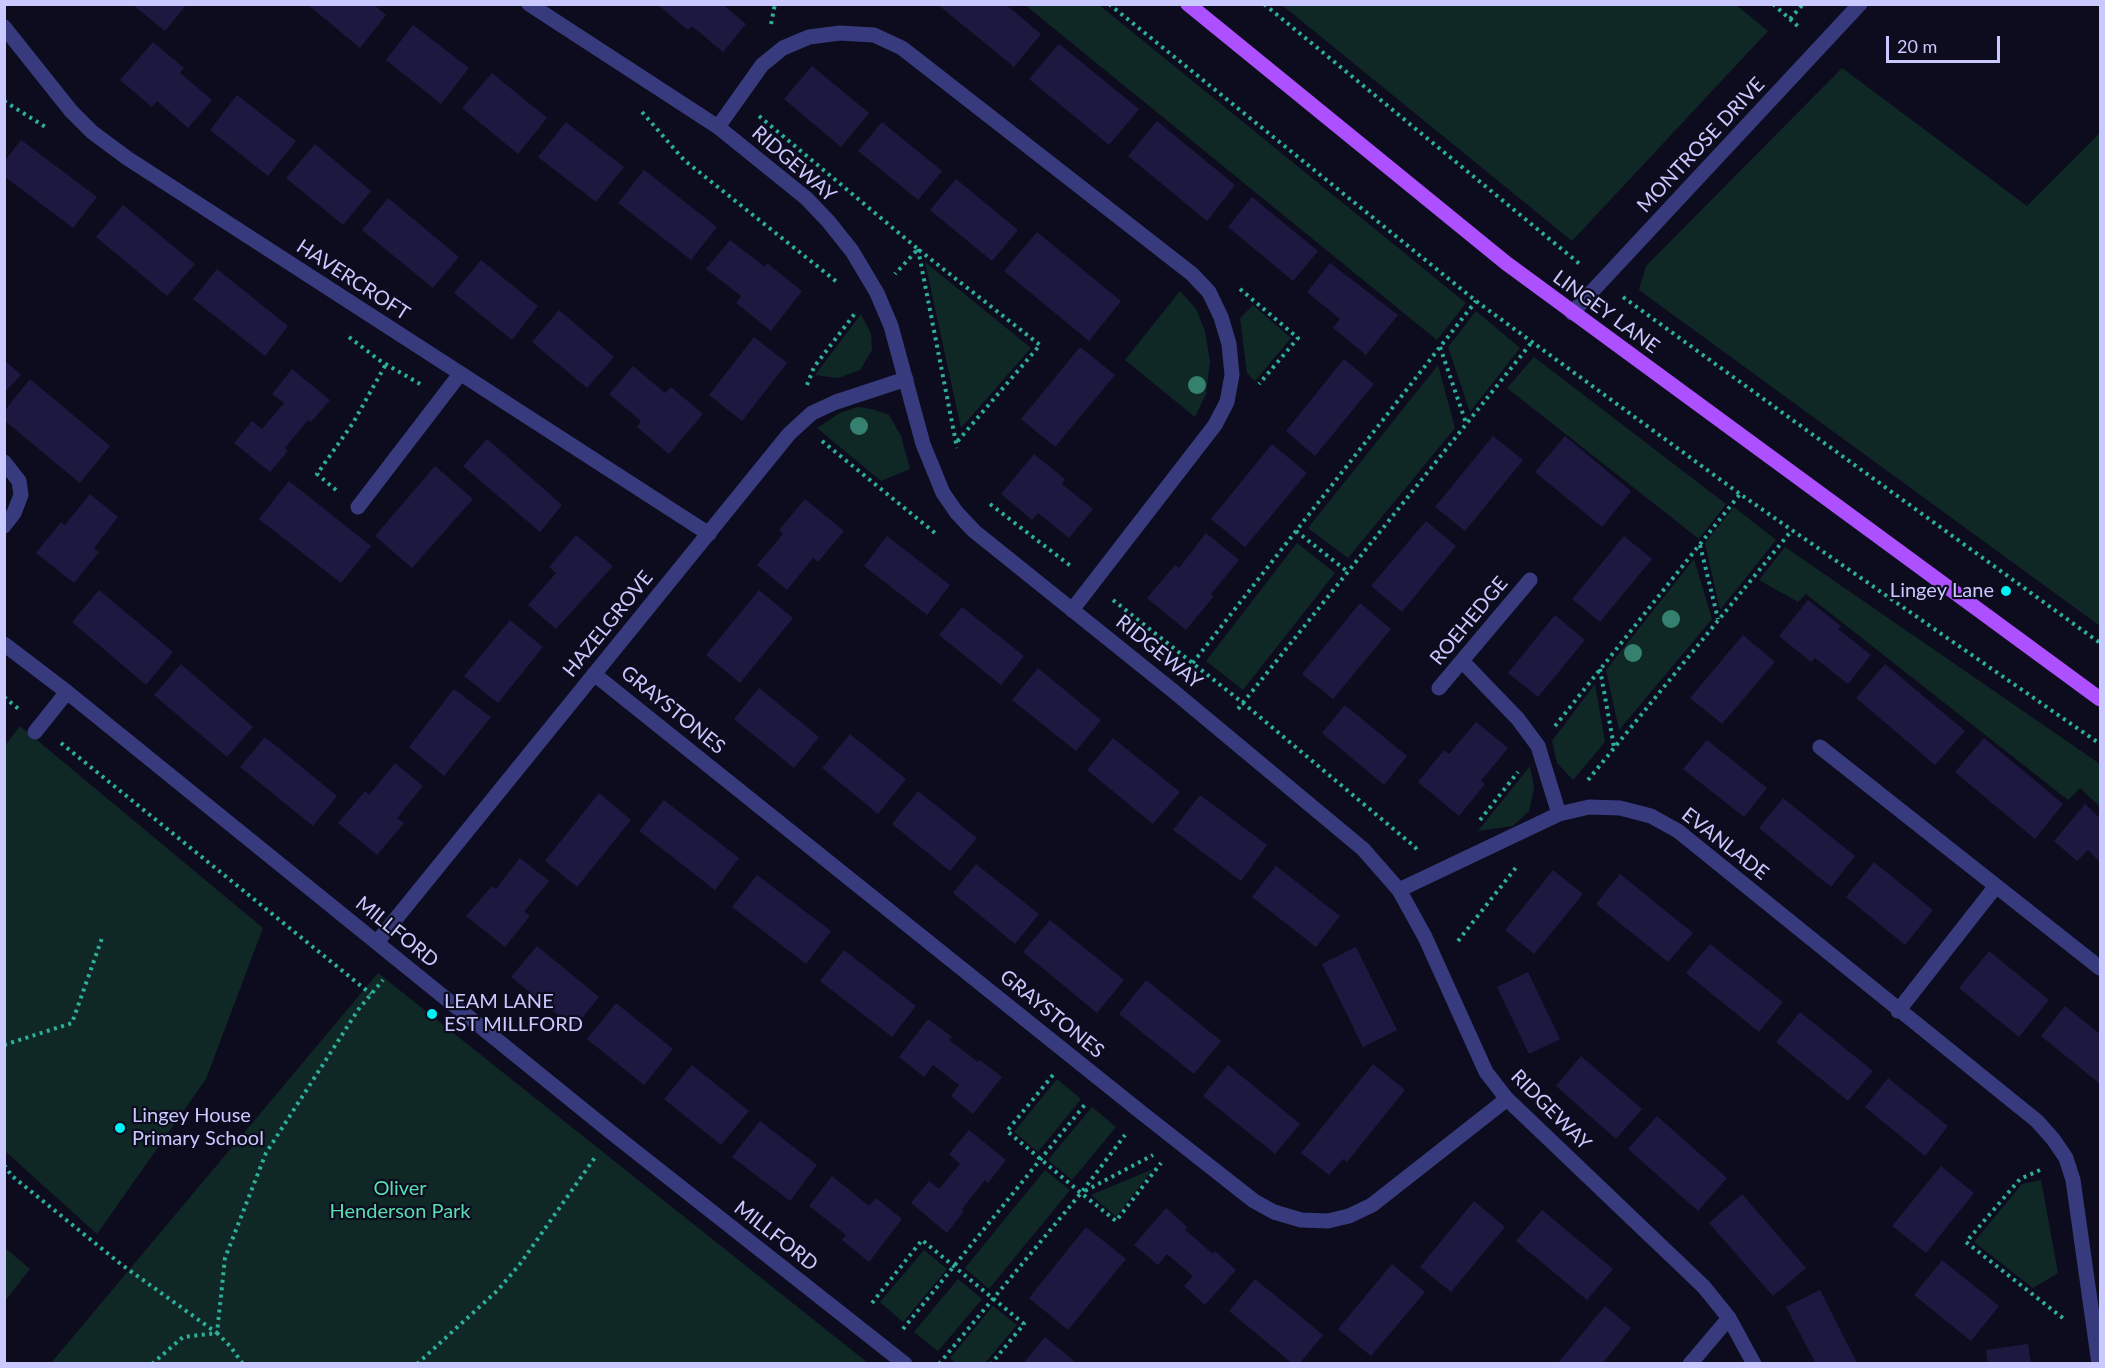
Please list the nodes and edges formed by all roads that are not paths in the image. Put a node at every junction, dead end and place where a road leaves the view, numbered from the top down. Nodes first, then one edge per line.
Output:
1 (529, 4) edge
2 (1188, 4) edge
3 (1860, 4) edge
4 (4, 27) edge
5 (718, 127) junction
6 (1572, 313) junction
7 (460, 374) junction
8 (906, 379) junction
9 (4, 462) edge
10 (358, 507) road end
11 (4, 526) edge
12 (709, 534) junction
13 (1530, 580) dead end
14 (1072, 609) junction
15 (4, 644) edge
16 (1462, 661) junction
17 (594, 674) junction
18 (1439, 688) dead end
19 (67, 692) junction
20 (2100, 699) edge
21 (37, 729) road end
22 (1820, 747) dead end
23 (1559, 814) junction
24 (1996, 886) junction
25 (1399, 890) junction
26 (377, 942) junction
27 (2100, 968) edge
28 (1898, 1011) junction
29 (1507, 1099) junction
30 (1730, 1318) junction
31 (905, 1364) edge
32 (1690, 1364) edge
33 (1754, 1364) edge
34 (2099, 1364) edge

1 - 5 street, RIDGEWAY
2 - 6 main road, LINGEY LANE
3 - 6 street, MONTROSE DRIVE
4 - 7 street, HAVERCROFT
5 - 8 street, RIDGEWAY
5 - 14 street
6 - 20 main road, LINGEY LANE
7 - 10 street
7 - 12 street, HAVERCROFT
8 - 12 street, HAZELGROVE
8 - 14 street, RIDGEWAY
9 - 11 street
12 - 17 street, HAZELGROVE
13 - 16 street, ROEHEDGE
14 - 25 street, RIDGEWAY
15 - 19 street, MILLFORD
16 - 18 street, ROEHEDGE
16 - 23 street
17 - 26 street, HAZELGROVE
17 - 29 street, GRAYSTONES
19 - 21 street
19 - 26 street, MILLFORD
22 - 24 street
23 - 25 street, EVANLADE
23 - 28 street, EVANLADE
24 - 27 street
24 - 28 street
25 - 29 street, RIDGEWAY
26 - 31 street, MILLFORD
28 - 34 street, EVANLADE
29 - 30 street, RIDGEWAY
30 - 32 street
30 - 33 street, RIDGEWAY

